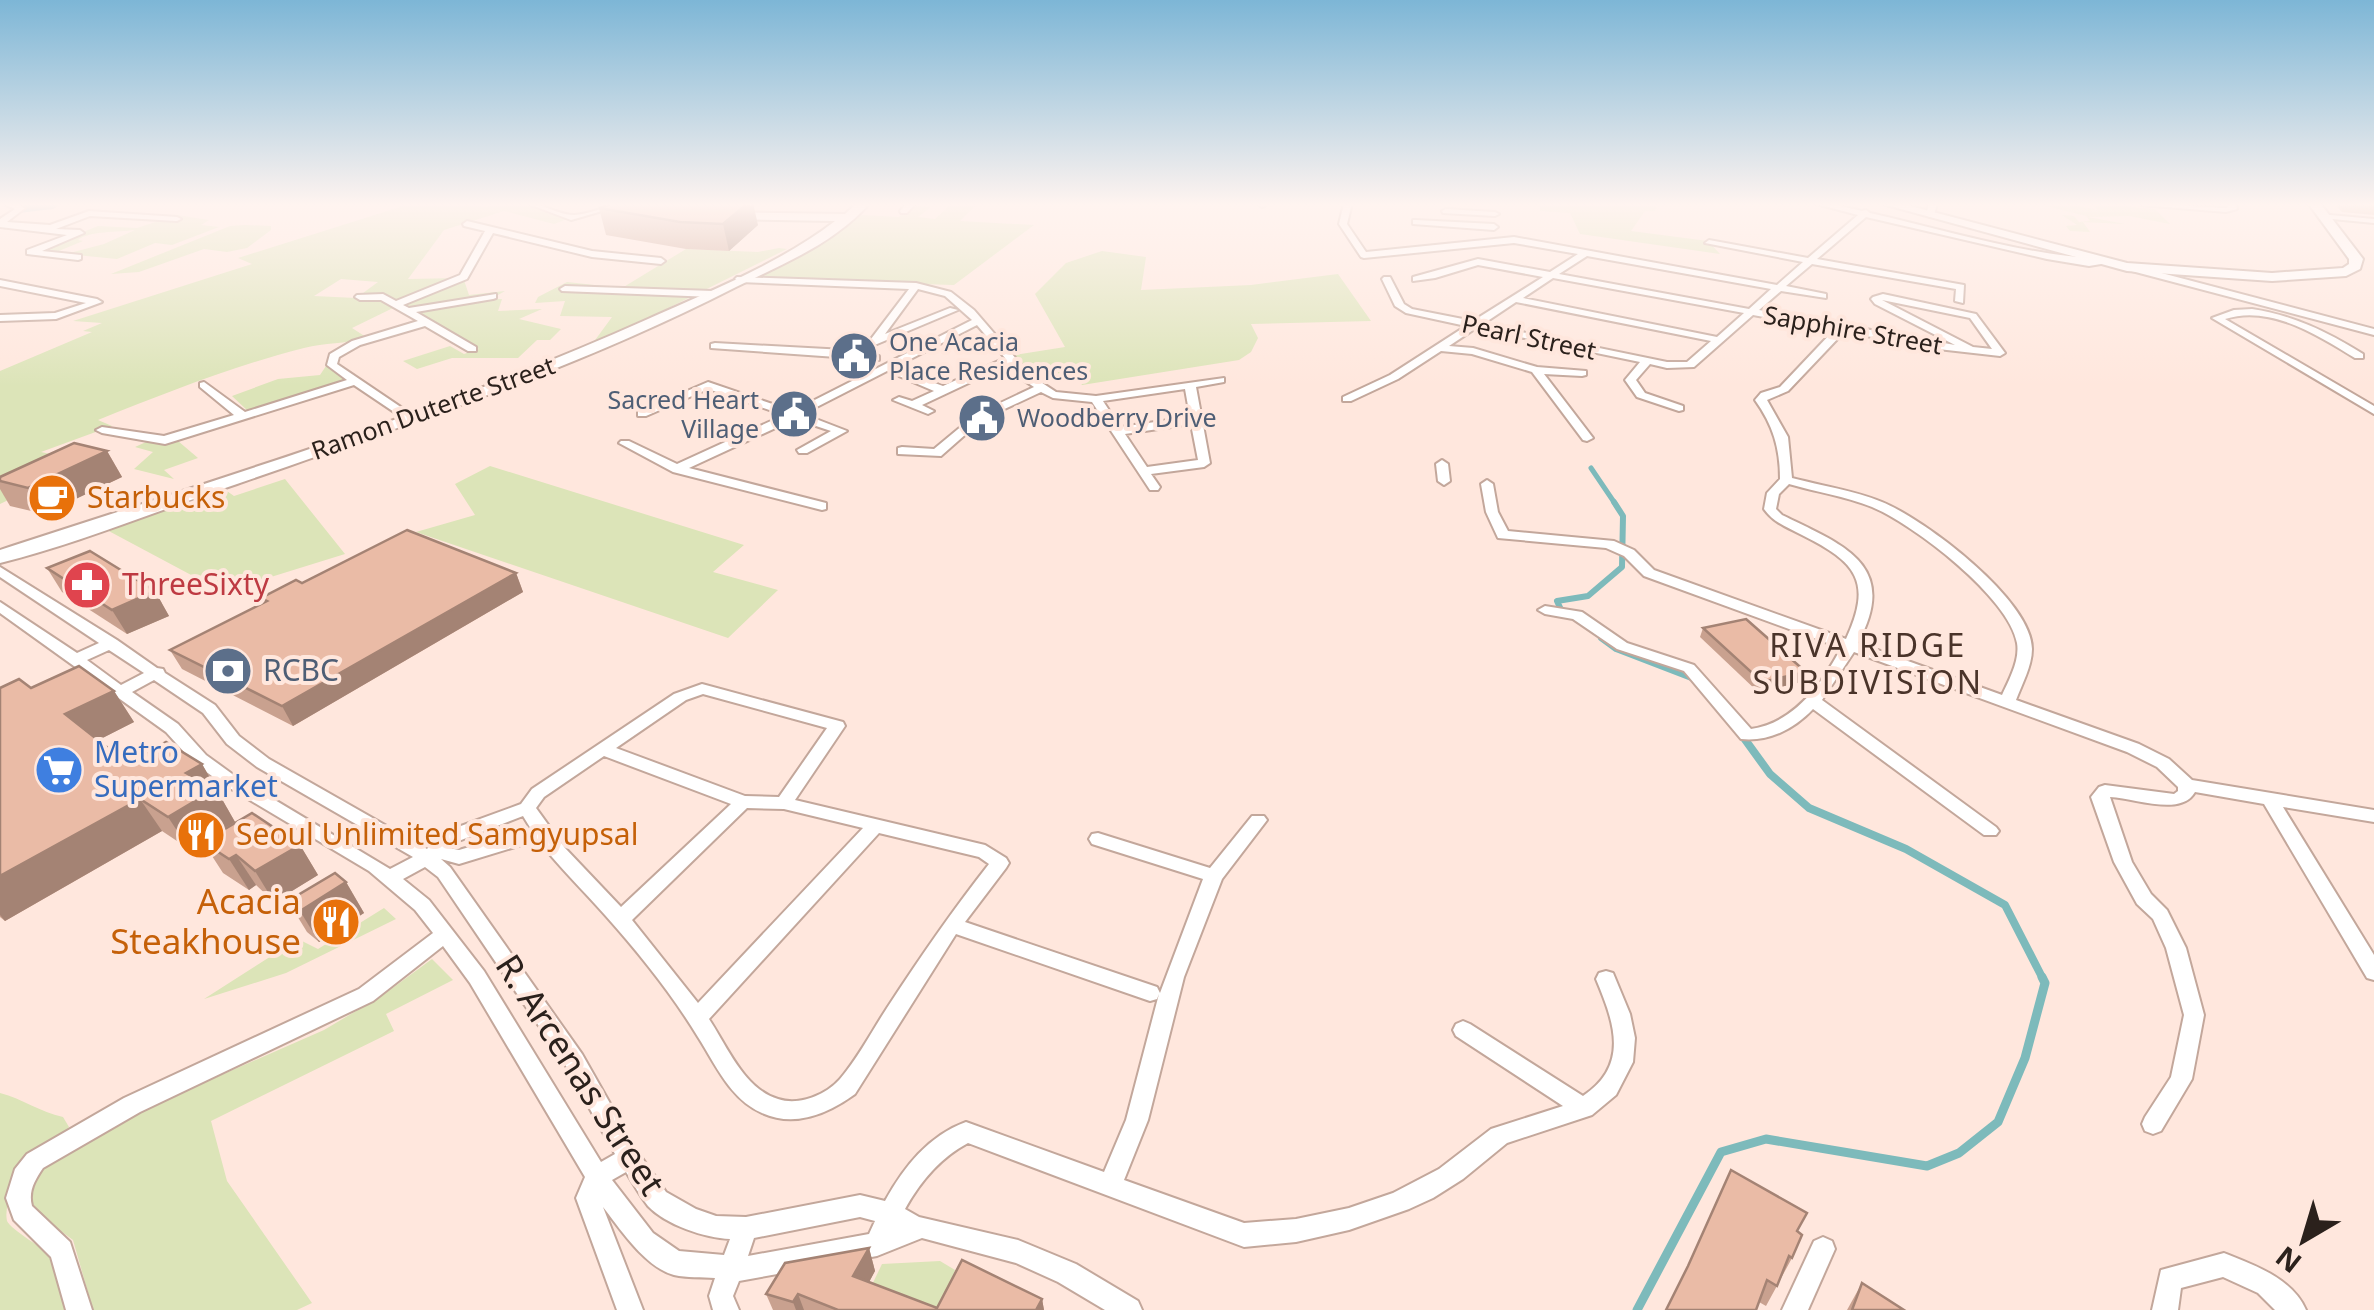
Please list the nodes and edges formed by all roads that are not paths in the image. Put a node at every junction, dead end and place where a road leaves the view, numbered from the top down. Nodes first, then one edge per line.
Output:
1 (471, 264) edge
2 (766, 264) edge
3 (1467, 264) edge
4 (1490, 264) edge
5 (1569, 264) edge
6 (1647, 264) edge
7 (1806, 264) edge
8 (1834, 264) edge
9 (2116, 264) edge
10 (2355, 264) edge
11 (2127, 267) junction
12 (1552, 275) junction
13 (740, 279) junction
14 (1416, 279) dead end
15 (1387, 280) dead end
16 (0, 283) edge
17 (916, 286) junction
18 (565, 288) dead end
19 (1779, 288) junction
20 (712, 294) junction
21 (493, 296) dead end
22 (1823, 296) dead end
23 (360, 297) dead end
24 (1514, 300) junction
25 (1960, 301) dead end
26 (396, 304) junction
27 (2271, 305) junction
28 (901, 306) junction
29 (953, 310) dead end
30 (408, 312) junction
31 (1751, 312) junction
32 (2257, 314) junction
33 (0, 318) edge
34 (928, 318) junction
35 (426, 322) junction
36 (978, 322) junction
37 (1474, 325) junction
38 (1842, 328) junction
39 (2374, 332) edge
40 (1720, 340) junction
41 (873, 342) junction
42 (715, 346) dead end
43 (1438, 348) junction
44 (472, 349) dead end
45 (1974, 352) junction
46 (846, 353) junction
47 (2358, 356) dead end
48 (875, 358) dead end
49 (1010, 360) junction
50 (1647, 361) junction
51 (1536, 370) junction
52 (892, 371) dead end
53 (1582, 373) dead end
54 (1220, 380) dead end
55 (354, 381) junction
56 (204, 384) dead end
57 (1190, 384) junction
58 (1040, 388) junction
59 (945, 390) junction
60 (1096, 399) junction
61 (1346, 399) dead end
62 (899, 400) dead end
63 (912, 405) junction
64 (1679, 408) dead end
65 (928, 411) dead end
66 (2374, 411) edge
67 (642, 414) dead end
68 (792, 414) junction
69 (243, 416) junction
70 (410, 418) junction
71 (1194, 420) junction
72 (102, 430) dead end
73 (1118, 432) junction
74 (1587, 438) dead end
75 (625, 443) dead end
76 (803, 450) dead end
77 (902, 451) dead end
78 (1442, 464) dead end
79 (677, 469) junction
80 (1144, 471) junction
81 (1786, 480) junction
82 (1444, 481) dead end
83 (1487, 484) dead end
84 (1154, 487) dead end
85 (822, 506) dead end
86 (0, 558) edge
87 (0, 571) edge
88 (0, 606) edge
89 (1550, 610) dead end
90 (112, 644) junction
91 (1849, 646) junction
92 (77, 659) junction
93 (158, 672) junction
94 (122, 690) junction
95 (1814, 702) junction
96 (2007, 704) junction
97 (606, 750) junction
98 (277, 772) junction
99 (2188, 785) junction
100 (248, 791) junction
101 (2269, 798) junction
102 (743, 802) junction
103 (784, 804) junction
104 (526, 808) junction
105 (2367, 814) edge
106 (1258, 820) dead end
107 (876, 824) junction
108 (1990, 831) dead end
109 (540, 833) junction
110 (2374, 833) edge
111 (1098, 839) dead end
112 (431, 855) junction
113 (1214, 876) junction
114 (390, 877) junction
115 (620, 920) junction
116 (952, 925) junction
117 (445, 934) junction
118 (2366, 947) edge
119 (2374, 972) edge
120 (1606, 979) dead end
121 (1150, 993) dead end
122 (697, 1018) junction
123 (1464, 1030) dead end
124 (1584, 1108) junction
125 (2153, 1124) dead end
126 (629, 1158) junction
127 (596, 1178) junction
128 (1110, 1185) junction
129 (890, 1213) junction
130 (918, 1227) junction
131 (746, 1228) junction
132 (877, 1244) junction
133 (1822, 1248) dead end
134 (728, 1270) junction
135 (79, 1310) edge
136 (630, 1310) edge
137 (726, 1310) edge
138 (1129, 1310) edge
139 (1795, 1310) edge
140 (2164, 1310) edge
141 (2293, 1310) edge

1 - 26 street
2 - 13 main road, Ramon Duterte Street
3 - 14 street, Sapphire Street
4 - 12 street, Sapphire Street
5 - 12 street
6 - 19 street
7 - 19 street
8 - 25 street
9 - 11 main road
10 - 11 main road
11 - 27 street
12 - 24 street
12 - 31 street, Sapphire Street
13 - 17 street
13 - 20 main road, Ramon Duterte Street
15 - 37 street, Pearl Street
16 - 33 street
17 - 28 street
17 - 36 street
18 - 20 street
19 - 22 street
19 - 31 street
20 - 70 main road, Ramon Duterte Street
21 - 30 street
23 - 26 street
24 - 37 street
24 - 40 street
26 - 30 street
27 - 32 street
27 - 39 street
28 - 34 street
28 - 41 street
29 - 34 street
30 - 35 street
31 - 38 street, Sapphire Street
31 - 40 street
32 - 47 street
32 - 66 street
34 - 41 street
35 - 44 street
35 - 55 street
36 - 49 street
36 - 68 street
37 - 43 street
37 - 50 street, Pearl Street
38 - 45 street, Sapphire Street
38 - 81 street
40 - 50 street, Pearl Street
41 - 46 street
42 - 46 street
43 - 51 street
43 - 61 street
45 - 45 street, Sapphire Street
46 - 48 street
49 - 58 street
49 - 59 street
50 - 64 street
51 - 53 street
51 - 74 street
52 - 59 street
54 - 57 street
55 - 69 street
55 - 70 street
56 - 69 street
57 - 60 street
57 - 71 street
58 - 60 street
58 - 77 street
59 - 63 street
60 - 73 street
62 - 63 street
63 - 65 street
67 - 68 street
68 - 76 street
68 - 79 street
69 - 72 street
70 - 86 main road, Ramon Duterte Street
71 - 73 street
71 - 80 street
73 - 80 street
75 - 79 street
78 - 82 street
79 - 85 street
80 - 84 street
81 - 91 street
81 - 96 street
83 - 91 street
87 - 90 street, R. Arcenas Street
88 - 92 street, R. Arcenas Street
89 - 95 street
90 - 92 street
90 - 93 street, R. Arcenas Street
91 - 95 street
91 - 96 street
92 - 94 street, R. Arcenas Street
93 - 94 street
93 - 98 street, R. Arcenas Street
94 - 100 street, R. Arcenas Street
95 - 108 street
96 - 99 street
97 - 102 street
97 - 103 street
97 - 104 street
98 - 100 street
98 - 112 street, R. Arcenas Street
99 - 101 street
99 - 125 street
100 - 114 street, R. Arcenas Street
101 - 105 street
101 - 118 street
102 - 103 street
102 - 115 street
103 - 107 street
104 - 109 street
104 - 112 street
105 - 110 street
106 - 113 street
107 - 116 street
107 - 122 street
109 - 112 street
109 - 115 street
111 - 113 street
112 - 114 street
112 - 126 street, R. Arcenas Street
113 - 128 street
114 - 117 street, R. Arcenas Street
115 - 122 street
116 - 121 street
116 - 122 street
117 - 127 street, R. Arcenas Street
117 - 135 street
118 - 119 street
120 - 124 street
123 - 124 street
124 - 128 street
126 - 127 street
126 - 131 street, R. Arcenas Street
127 - 134 street, R. Arcenas Street
127 - 136 street
128 - 129 street
129 - 130 street, R. Arcenas Street
129 - 131 street, R. Arcenas Street
129 - 132 street
130 - 132 street, R. Arcenas Street
130 - 138 street, R. Arcenas Street
131 - 134 street
132 - 134 street, R. Arcenas Street
133 - 139 street
134 - 137 street
140 - 141 street

